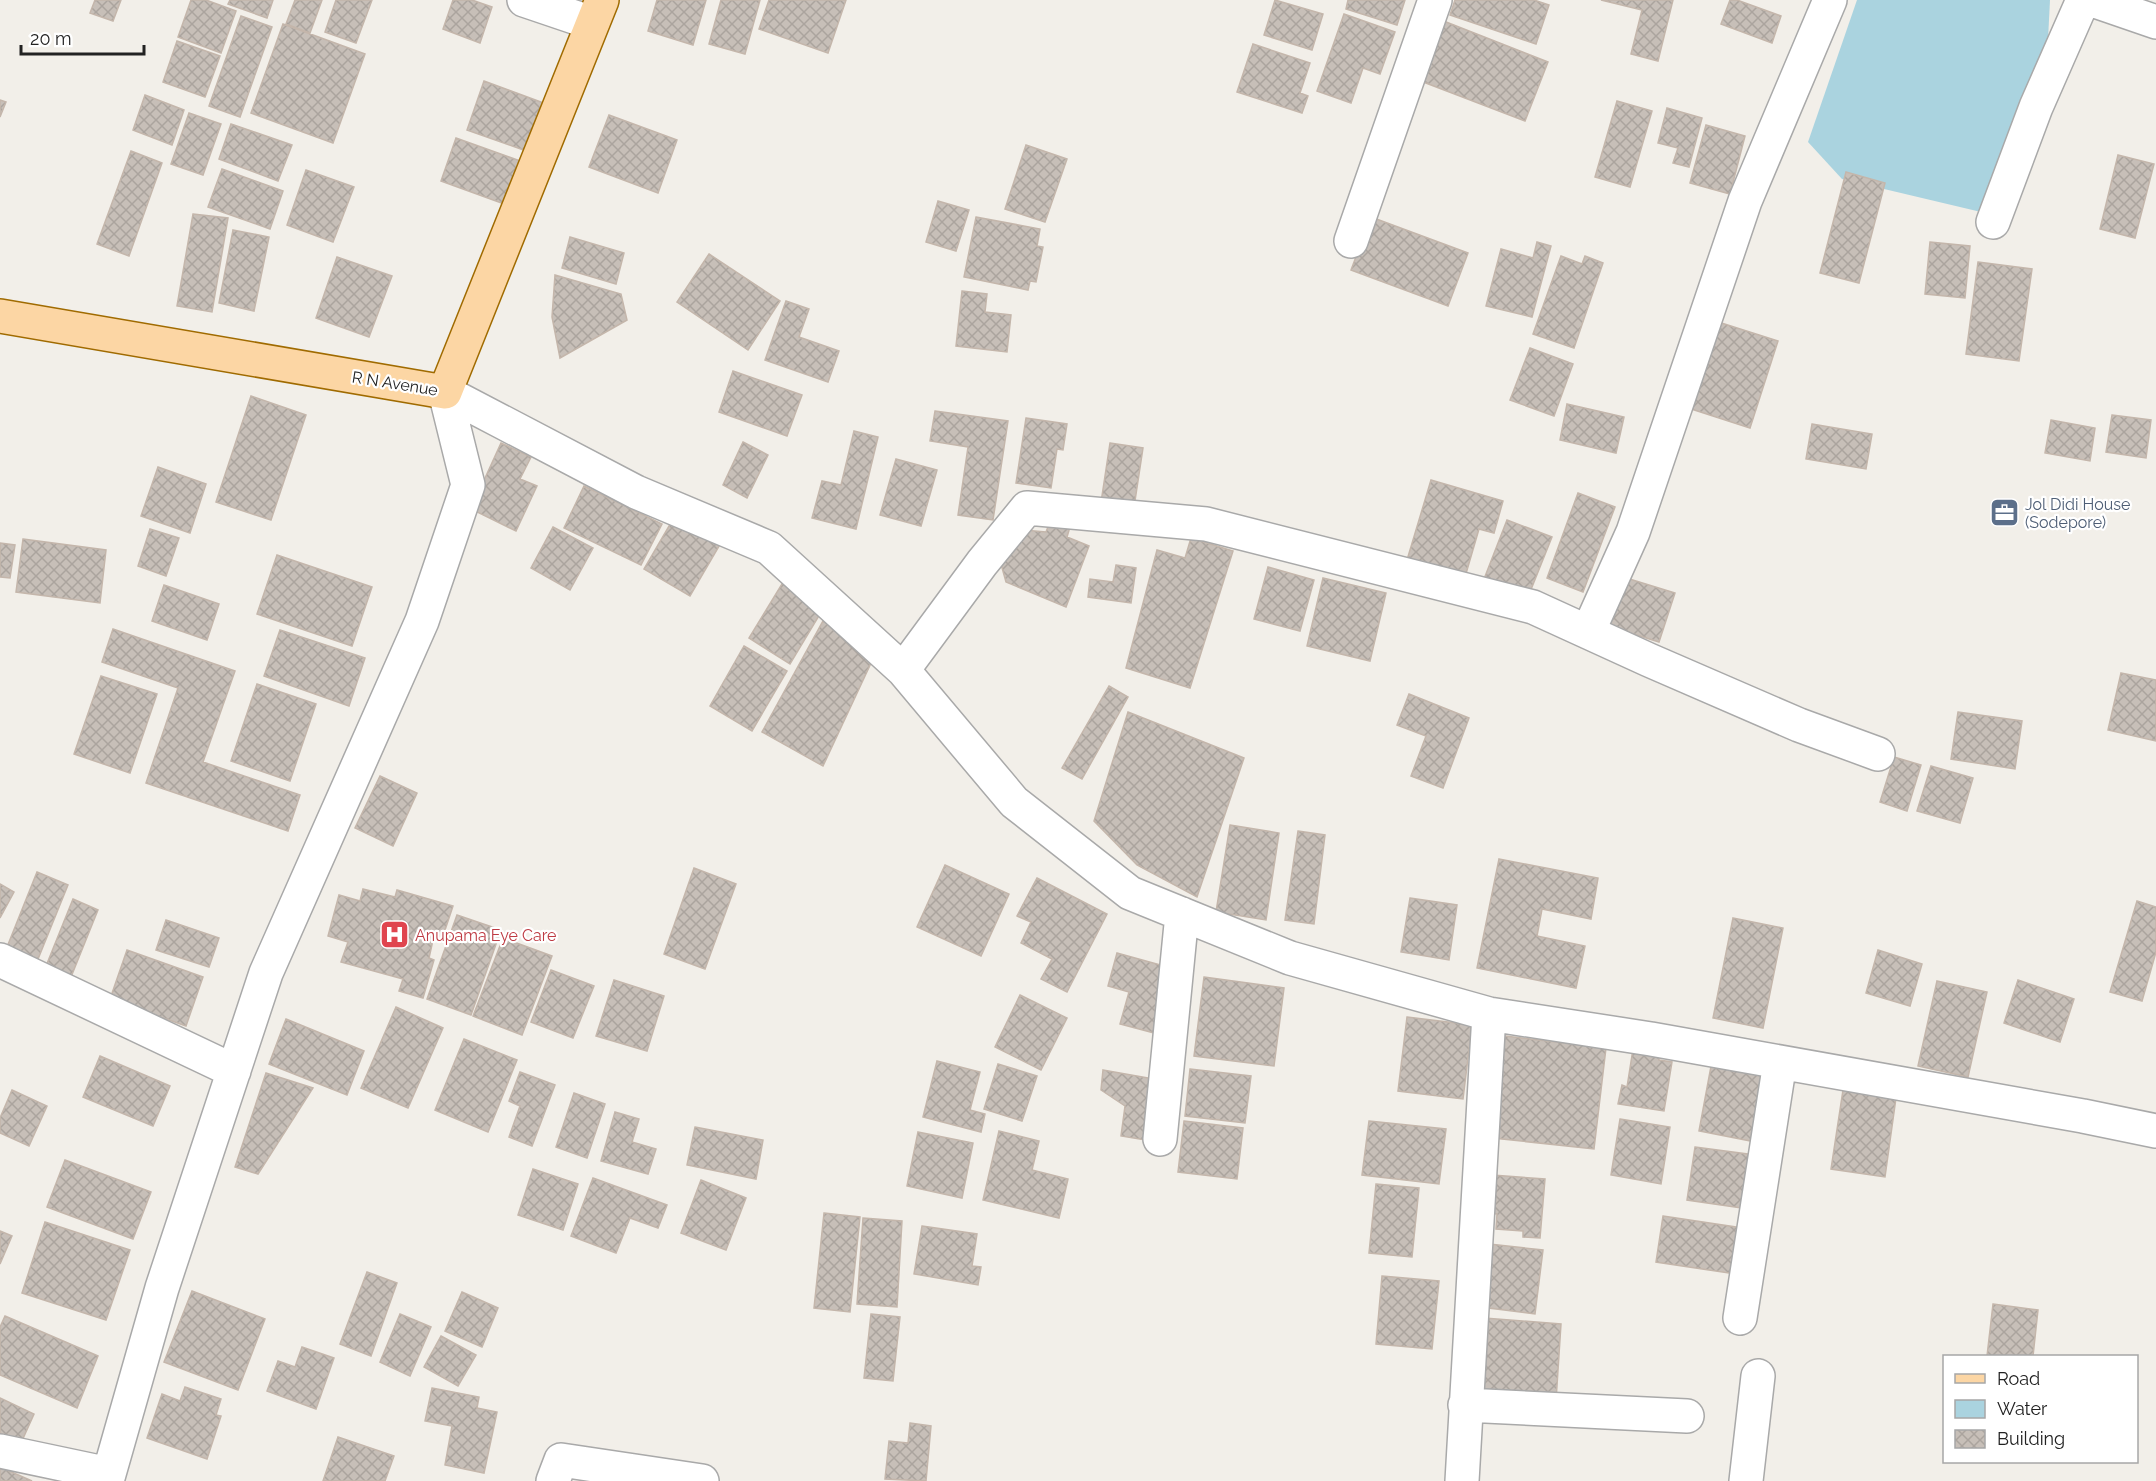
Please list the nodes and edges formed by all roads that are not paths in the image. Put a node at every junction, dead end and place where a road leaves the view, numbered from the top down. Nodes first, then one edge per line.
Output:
1 (524, 0) edge
2 (1435, 0) edge
3 (1830, 0) edge
4 (2083, 0) edge
5 (2092, 0) edge
6 (597, 12) edge
7 (2156, 22) edge
8 (1993, 222) dead end
9 (1351, 241) dead end
10 (0, 316) edge
11 (444, 392) junction
12 (1588, 632) junction
13 (903, 670) junction
14 (1878, 754) dead end
15 (1182, 914) junction
16 (0, 960) edge
17 (1489, 1014) junction
18 (1780, 1062) junction
19 (234, 1071) junction
20 (2156, 1131) edge
21 (1160, 1139) dead end
22 (1740, 1318) dead end
23 (1758, 1376) dead end
24 (1465, 1405) junction
25 (1687, 1416) dead end
26 (0, 1451) edge
27 (108, 1477) edge
28 (553, 1481) edge
29 (702, 1481) edge
30 (1462, 1481) edge
31 (1746, 1481) edge

1 - 6 street
2 - 9 street
3 - 12 street
4 - 8 street
5 - 7 street
6 - 11 main road, R N Avenue
10 - 11 main road, R N Avenue
11 - 13 street
11 - 19 street
12 - 13 street
12 - 14 street
13 - 15 street
15 - 17 street
15 - 21 street
16 - 19 street
17 - 18 street
17 - 24 street
18 - 20 street
18 - 22 street
19 - 27 street
23 - 31 street
24 - 25 street
24 - 30 street
26 - 27 street
28 - 29 street

